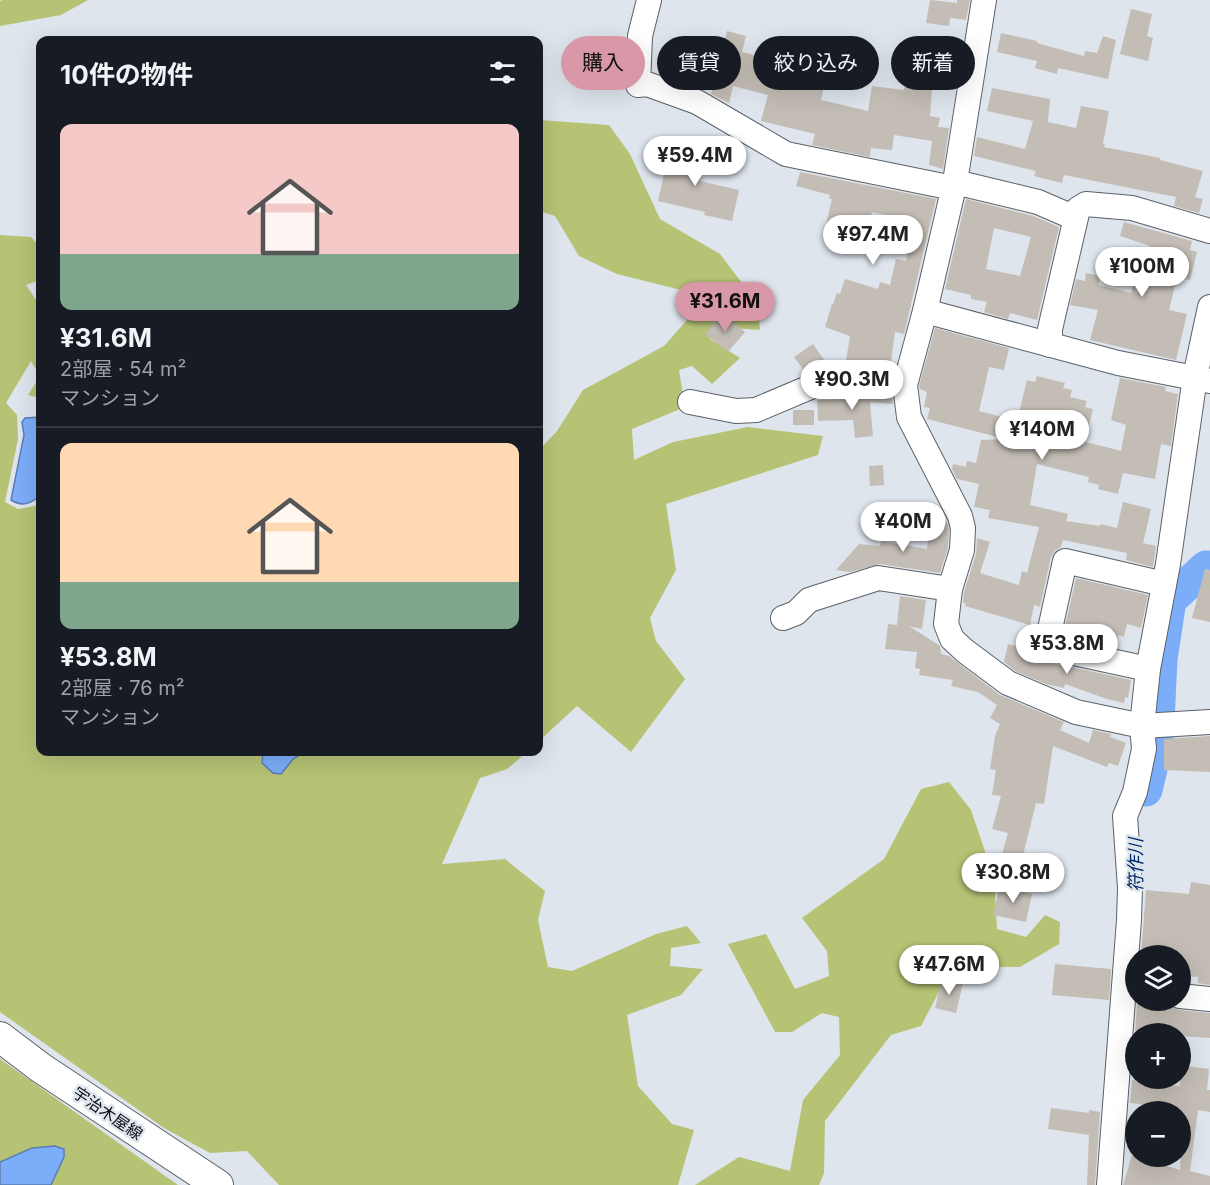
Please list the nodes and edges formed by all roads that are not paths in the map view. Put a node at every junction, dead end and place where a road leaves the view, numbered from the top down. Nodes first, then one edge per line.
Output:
1 (649, 0) edge
2 (984, 0) edge
3 (954, 185) junction
4 (1075, 218) junction
5 (1210, 231) edge
6 (1210, 307) edge
7 (925, 311) junction
8 (1050, 345) junction
9 (1202, 379) edge
10 (905, 385) junction
11 (690, 402) dead end
12 (1164, 584) junction
13 (951, 589) junction
14 (783, 618) dead end
15 (1148, 669) junction
16 (1210, 722) edge
17 (1142, 726) junction
18 (1128, 945) edge
19 (1191, 997) edge
20 (1210, 999) edge
21 (1125, 1011) edge
22 (0, 1037) edge
23 (218, 1185) edge
24 (1109, 1185) edge

1 - 3 street
2 - 3 street
3 - 4 street
3 - 7 street
4 - 5 street
4 - 8 street
6 - 9 street
7 - 8 street
7 - 10 street
8 - 9 street
9 - 12 street
10 - 11 street
10 - 13 street
12 - 15 street
12 - 15 street
13 - 14 street
13 - 17 street
15 - 17 street
16 - 17 street
17 - 18 street
19 - 20 street
21 - 24 street
22 - 23 main road, 宇治木屋線

